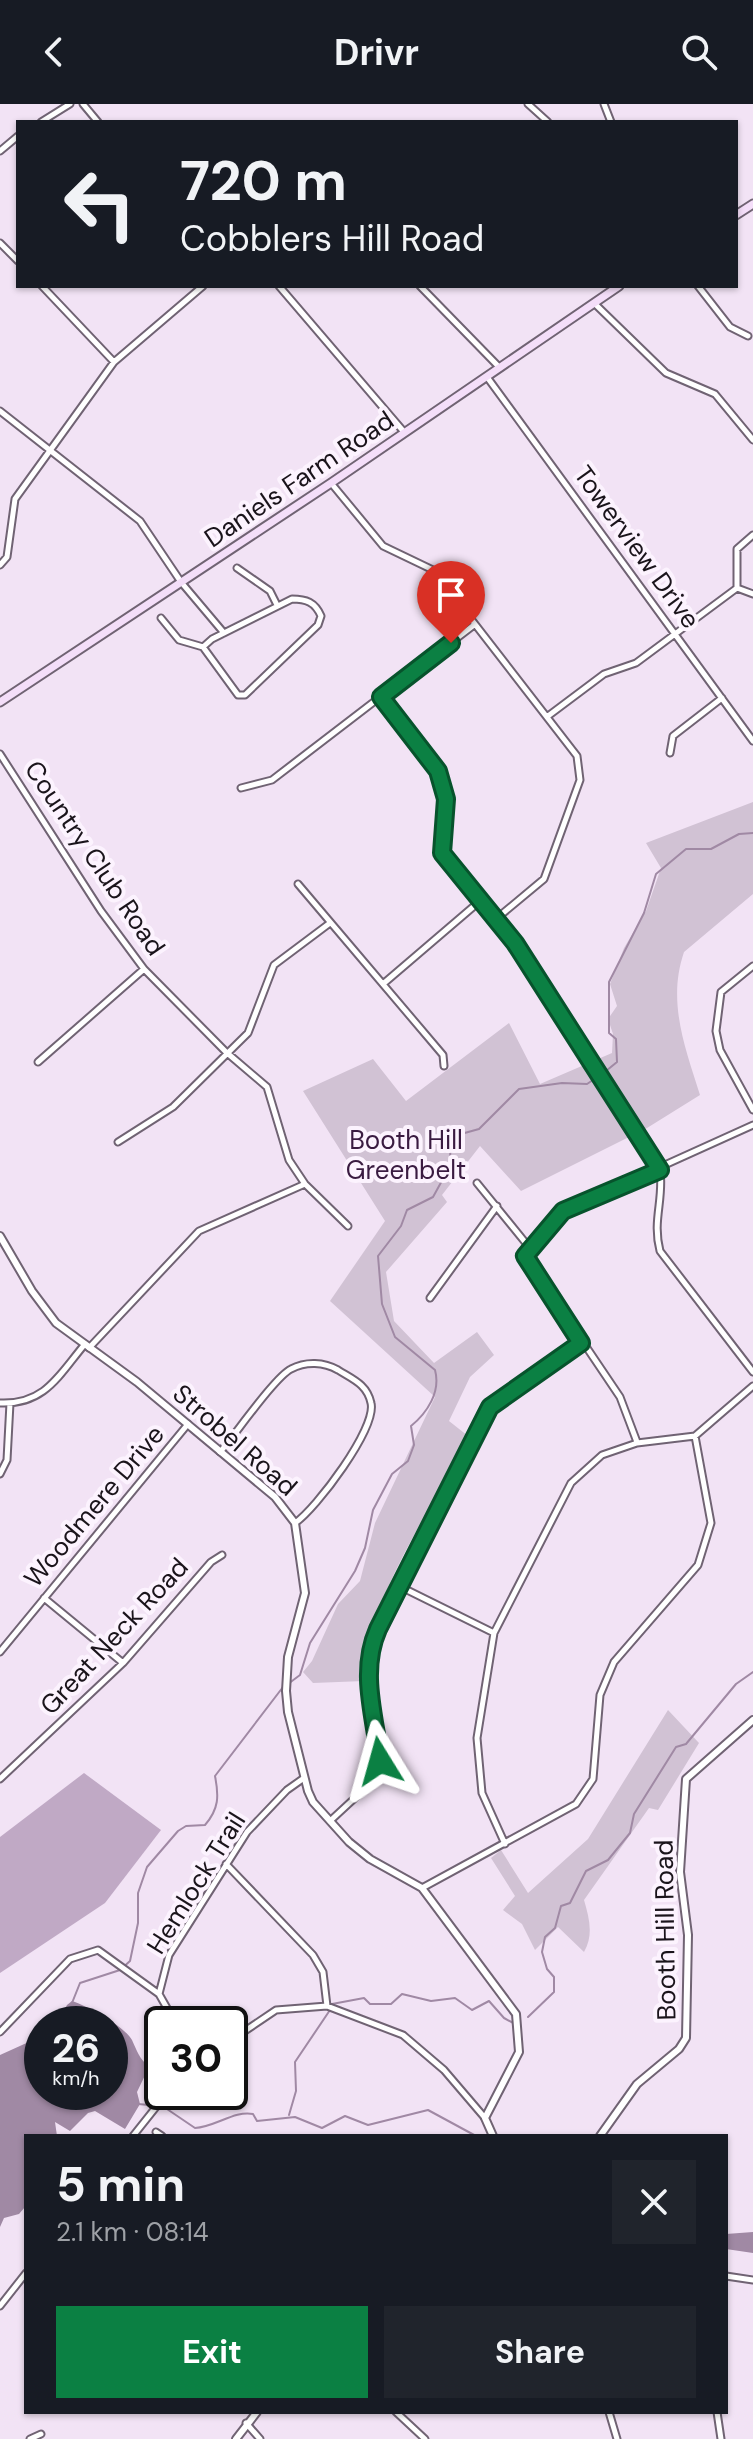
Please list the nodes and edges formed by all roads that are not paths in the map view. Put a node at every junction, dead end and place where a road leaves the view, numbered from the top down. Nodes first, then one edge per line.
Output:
1 (83, 104) edge
2 (528, 104) edge
3 (67, 105) edge
4 (44, 120) edge
5 (96, 120) edge
6 (546, 120) edge
7 (16, 138) edge
8 (0, 151) edge
9 (0, 243) edge
10 (16, 259) edge
11 (44, 288) edge
12 (201, 288) edge
13 (281, 288) edge
14 (422, 288) edge
15 (616, 288) edge
16 (700, 288) edge
17 (594, 302) junction
18 (748, 336) dead end
19 (114, 362) junction
20 (500, 368) junction
21 (487, 377) junction
22 (0, 411) edge
23 (404, 432) junction
24 (753, 440) edge
25 (52, 450) junction
26 (331, 483) junction
27 (753, 535) edge
28 (0, 565) edge
29 (237, 568) dead end
30 (181, 582) junction
31 (737, 588) junction
32 (753, 594) edge
33 (277, 605) junction
34 (161, 618) dead end
35 (474, 625) junction
36 (224, 633) junction
37 (676, 634) junction
38 (203, 647) junction
39 (381, 697) junction
40 (722, 698) junction
41 (0, 702) edge
42 (548, 716) junction
43 (753, 741) edge
44 (670, 753) dead end
45 (0, 754) edge
46 (241, 788) dead end
47 (298, 884) dead end
48 (480, 901) junction
49 (496, 919) junction
50 (330, 923) junction
51 (753, 966) edge
52 (144, 969) junction
53 (383, 984) junction
54 (226, 1052) junction
55 (38, 1062) dead end
56 (444, 1066) dead end
57 (753, 1110) edge
58 (753, 1125) edge
59 (118, 1142) dead end
60 (660, 1170) junction
61 (477, 1183) dead end
62 (305, 1184) junction
63 (497, 1206) junction
64 (348, 1226) dead end
65 (0, 1236) edge
66 (529, 1247) junction
67 (430, 1298) dead end
68 (581, 1343) junction
69 (87, 1346) junction
70 (753, 1372) edge
71 (753, 1386) edge
72 (0, 1403) edge
73 (10, 1403) junction
74 (188, 1424) junction
75 (695, 1436) junction
76 (637, 1443) junction
77 (220, 1452) junction
78 (0, 1474) edge
79 (295, 1523) junction
80 (222, 1555) dead end
81 (399, 1586) junction
82 (44, 1597) junction
83 (494, 1633) junction
84 (0, 1652) edge
85 (123, 1663) junction
86 (753, 1720) edge
87 (304, 1778) junction
88 (0, 1779) edge
89 (329, 1822) junction
90 (505, 1844) junction
91 (226, 1864) junction
92 (422, 1888) junction
93 (159, 1994) junction
94 (166, 2006) edge
95 (330, 2007) junction
96 (248, 2029) edge
97 (0, 2032) edge
98 (154, 2110) edge
99 (485, 2118) junction
100 (135, 2134) edge
101 (492, 2134) edge
102 (601, 2134) edge
103 (24, 2276) edge
104 (728, 2276) edge
105 (753, 2280) edge
106 (0, 2306) edge
107 (255, 2414) edge
108 (398, 2414) edge
109 (610, 2414) edge
110 (717, 2414) edge
111 (246, 2422) junction
112 (41, 2434) dead end
113 (30, 2439) edge
114 (236, 2439) edge
115 (260, 2439) edge
116 (425, 2439) edge
117 (617, 2439) edge
118 (721, 2439) edge

1 - 5 street
2 - 6 street
3 - 4 street
7 - 8 street
9 - 10 street
11 - 19 street
12 - 19 street
13 - 23 street
14 - 20 street
15 - 17 main road, Daniels Farm Road
16 - 18 street
17 - 20 main road, Daniels Farm Road
17 - 24 street
19 - 25 street
20 - 21 main road, Daniels Farm Road
21 - 23 main road, Daniels Farm Road
21 - 37 street, Towerview Drive
22 - 25 street
23 - 26 main road, Daniels Farm Road
25 - 28 street
25 - 30 street
26 - 30 main road, Daniels Farm Road
26 - 35 street
27 - 31 street
29 - 33 street
30 - 36 street
30 - 41 main road, Daniels Farm Road
31 - 32 street
31 - 37 street
33 - 36 street
33 - 38 street
34 - 38 street
35 - 39 street
35 - 42 street
36 - 38 street
37 - 40 street, Towerview Drive
37 - 42 street
39 - 46 street
39 - 48 street
40 - 43 street, Towerview Drive
40 - 44 street
42 - 49 street
45 - 52 street, Country Club Road
47 - 50 street
48 - 49 street
48 - 53 street
49 - 60 street
50 - 53 street
50 - 54 street
51 - 57 street
52 - 54 street, Country Club Road
52 - 55 street
53 - 56 street
54 - 59 street
54 - 62 street, Country Club Road
58 - 60 street
60 - 66 street
60 - 70 street
61 - 63 street
62 - 64 street, Country Club Road
62 - 69 street
63 - 66 street
63 - 67 street
65 - 69 street, Strobel Road
66 - 68 street
68 - 76 street
68 - 81 street
69 - 73 street
69 - 74 street, Strobel Road
71 - 75 street
72 - 73 street
73 - 78 street
74 - 77 street, Strobel Road
74 - 82 street, Woodmere Drive
75 - 76 street
75 - 90 street
76 - 83 street
77 - 79 street, Strobel Road
77 - 79 street
79 - 87 street, Strobel Road
80 - 85 street, Great Neck Road
81 - 83 street
81 - 89 street
82 - 84 street, Woodmere Drive
82 - 85 street
83 - 90 street
85 - 88 street, Great Neck Road
86 - 102 street, Booth Hill Road
87 - 89 street, Strobel Road
87 - 91 street, Hemlock Trail
89 - 92 street, Strobel Road
90 - 92 street
91 - 93 street, Hemlock Trail
91 - 95 street
92 - 99 street, Strobel Road
93 - 94 street, Hemlock Trail
93 - 97 street
95 - 96 street
95 - 99 street
98 - 100 street
99 - 101 street
103 - 106 street
104 - 105 street
107 - 111 street
108 - 116 street
109 - 117 street
110 - 118 street
111 - 114 street
111 - 115 street
112 - 113 street

